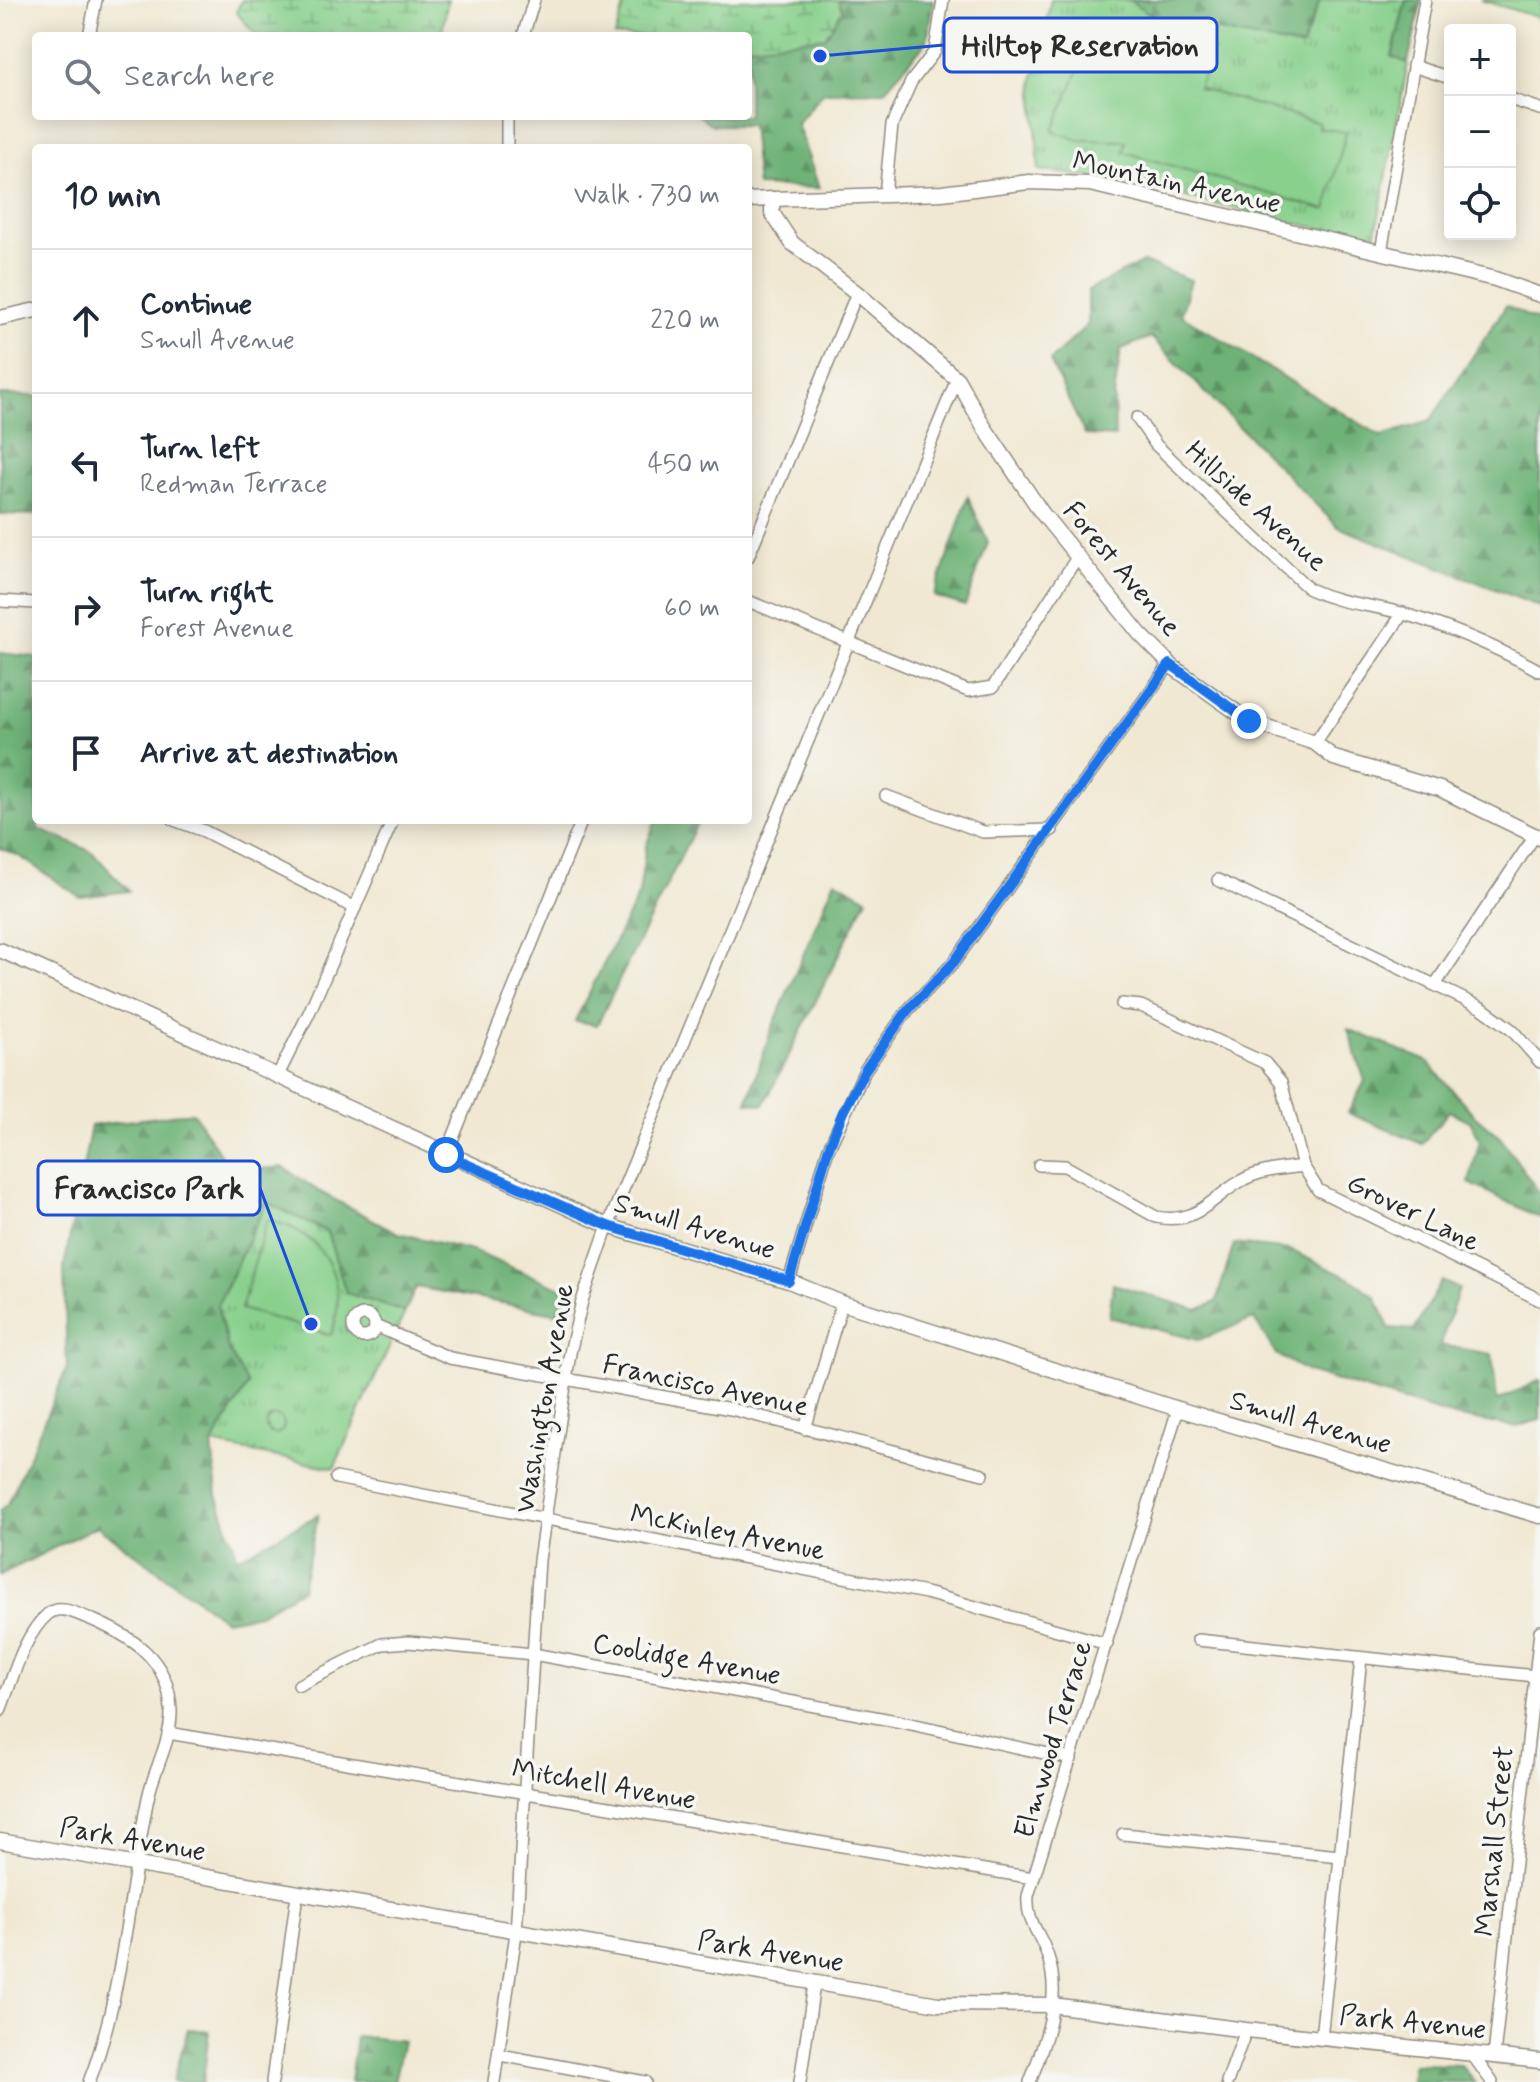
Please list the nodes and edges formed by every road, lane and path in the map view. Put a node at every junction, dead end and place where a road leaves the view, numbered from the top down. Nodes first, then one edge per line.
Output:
1 (96, 0) edge
2 (534, 0) edge
3 (943, 0) edge
4 (1425, 0) edge
5 (90, 32) edge
6 (524, 32) edge
7 (1413, 66) junction
8 (1444, 76) edge
9 (1516, 101) edge
10 (1540, 109) edge
11 (507, 120) edge
12 (507, 144) edge
13 (885, 195) junction
14 (772, 199) junction
15 (752, 200) edge
16 (1381, 252) junction
17 (857, 293) junction
18 (1540, 295) edge
19 (32, 311) edge
20 (0, 318) edge
21 (957, 379) junction
22 (1137, 418) dead end
23 (752, 547) edge
24 (1078, 556) junction
25 (0, 601) edge
26 (32, 603) edge
27 (752, 603) edge
28 (1403, 613) junction
29 (846, 645) junction
30 (1170, 664) junction
31 (1540, 671) edge
32 (1315, 743) junction
33 (886, 796) dead end
34 (391, 824) edge
35 (580, 824) edge
36 (206, 826) edge
37 (1052, 830) junction
38 (1538, 836) edge
39 (1218, 880) dead end
40 (355, 908) junction
41 (0, 950) edge
42 (1435, 985) junction
43 (1122, 1004) dead end
44 (1540, 1062) edge
45 (277, 1077) junction
46 (446, 1155) junction
47 (1039, 1165) dead end
48 (1303, 1166) junction
49 (608, 1226) junction
50 (789, 1281) junction
51 (1540, 1300) edge
52 (842, 1303) junction
53 (375, 1326) dead end
54 (566, 1380) junction
55 (1178, 1409) junction
56 (805, 1429) junction
57 (983, 1474) dead end
58 (336, 1478) dead end
59 (1540, 1516) edge
60 (545, 1520) junction
61 (1540, 1631) edge
62 (1198, 1640) dead end
63 (1107, 1644) junction
64 (533, 1654) junction
65 (1361, 1658) junction
66 (1535, 1676) junction
67 (299, 1685) dead end
68 (0, 1711) edge
69 (168, 1733) junction
70 (1071, 1759) junction
71 (525, 1794) junction
72 (1123, 1834) dead end
73 (0, 1841) edge
74 (1340, 1856) junction
75 (134, 1865) junction
76 (1033, 1878) junction
77 (297, 1894) junction
78 (516, 1933) junction
79 (814, 1984) junction
80 (1052, 2005) junction
81 (1246, 2030) junction
82 (1321, 2038) junction
83 (1471, 2053) junction
84 (500, 2055) junction
85 (1494, 2056) junction
86 (1540, 2061) edge
87 (89, 2082) edge
88 (272, 2082) edge
89 (494, 2082) edge
90 (645, 2082) edge
91 (800, 2082) edge
92 (1030, 2082) edge
93 (1227, 2082) edge
94 (1492, 2082) edge

1 - 5 street
2 - 6 street
3 - 13 street
4 - 7 street
7 - 8 street
7 - 16 street
9 - 10 street
11 - 12 street
13 - 14 street, Mountain Avenue
13 - 16 street, Mountain Avenue
14 - 15 street, Mountain Avenue
14 - 17 street, Forest Avenue
16 - 18 street, Mountain Avenue
17 - 21 street, Forest Avenue
17 - 23 street
19 - 20 street
21 - 24 street, Forest Avenue
21 - 29 street, Washington Avenue
22 - 28 street, Hillside Avenue
24 - 29 street
24 - 30 street, Forest Avenue
25 - 26 street
27 - 29 street
28 - 31 street, Hillside Avenue
28 - 32 street
29 - 49 street, Washington Avenue
30 - 32 street, Forest Avenue
30 - 37 street
32 - 38 street, Forest Avenue
33 - 37 street
34 - 40 street
35 - 46 street
36 - 40 street
37 - 50 street
38 - 42 street
39 - 42 street
40 - 45 street
41 - 45 street, Smull Avenue
42 - 44 street
43 - 48 street, Grover Lane
45 - 46 street, Smull Avenue
46 - 49 street, Smull Avenue
47 - 48 street
48 - 51 street, Grover Lane
49 - 50 street, Smull Avenue
49 - 54 street, Washington Avenue
50 - 52 street, Smull Avenue
52 - 55 street, Smull Avenue
52 - 56 street
53 - 54 street, Francisco Avenue
54 - 56 street, Francisco Avenue
54 - 60 street, Washington Avenue
55 - 59 street, Smull Avenue
55 - 63 street, Elmwood Terrace
56 - 57 street, Francisco Avenue
58 - 60 street, McKinley Avenue
60 - 63 street, McKinley Avenue
60 - 64 street, Washington Avenue
61 - 66 street, Marshall Street
62 - 65 street
63 - 70 street, Elmwood Terrace
64 - 67 street, Coolidge Avenue
64 - 70 street, Coolidge Avenue
64 - 71 street, Washington Avenue
65 - 66 street
65 - 74 street
66 - 85 street, Marshall Street
68 - 69 street
69 - 71 street, Mitchell Avenue
69 - 75 street
70 - 76 street, Elmwood Terrace
71 - 76 street, Mitchell Avenue
71 - 78 street, Washington Avenue
72 - 74 street
73 - 75 street, Park Avenue
74 - 82 street
75 - 77 street, Park Avenue
75 - 87 street
76 - 80 street, Elmwood Terrace
77 - 78 street, Park Avenue
77 - 88 street
78 - 79 street, Park Avenue
78 - 84 street, Washington Avenue
79 - 80 street, Park Avenue
79 - 91 street
80 - 81 street, Park Avenue
80 - 92 street, Elmwood Terrace
81 - 82 street, Park Avenue
81 - 93 street
82 - 83 street, Park Avenue
83 - 85 street, Park Avenue
83 - 94 street
84 - 89 street, Washington Avenue
84 - 90 street
85 - 86 street, Park Avenue

